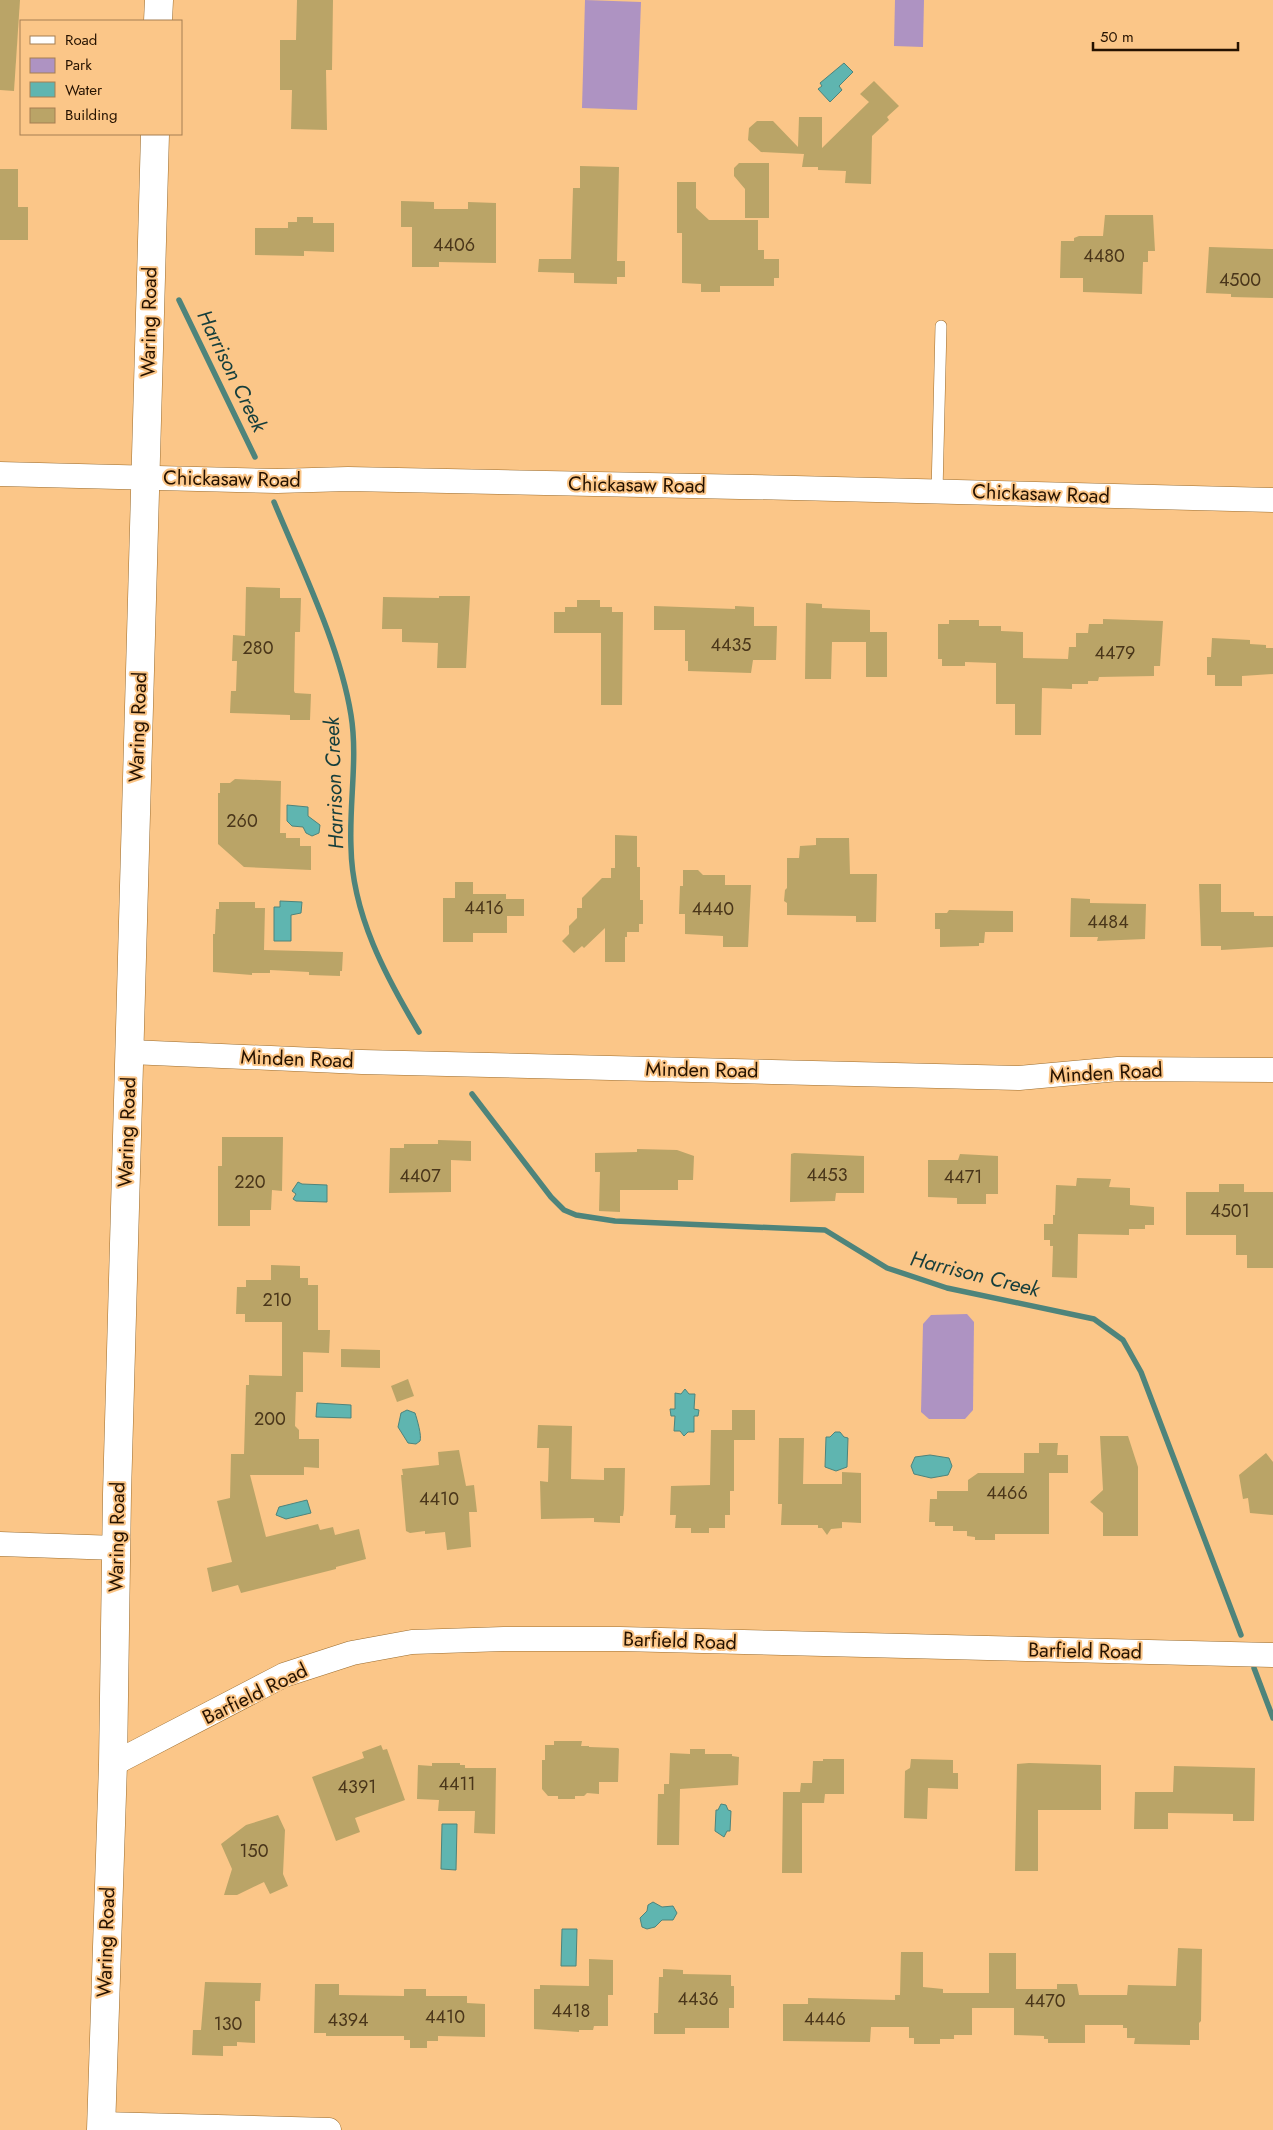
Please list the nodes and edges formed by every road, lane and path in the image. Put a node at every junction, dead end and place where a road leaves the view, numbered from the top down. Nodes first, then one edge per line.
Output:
1 (159, 0) edge
2 (158, 20) edge
3 (155, 135) edge
4 (941, 326) dead end
5 (0, 474) edge
6 (145, 478) junction
7 (938, 492) junction
8 (1273, 500) edge
9 (130, 1052) junction
10 (1273, 1070) edge
11 (0, 1544) edge
12 (117, 1548) junction
13 (1273, 1655) edge
14 (113, 1764) junction
15 (101, 2127) edge
16 (329, 2130) edge

1 - 2 main road
3 - 6 main road, Waring Road
4 - 7 lane
5 - 6 street, Chickasaw Road
6 - 7 street, Chickasaw Road
6 - 9 main road, Waring Road
7 - 8 street, Chickasaw Road
9 - 10 street, Minden Road
9 - 12 main road, Waring Road
11 - 12 street
12 - 14 main road, Waring Road
13 - 14 street, Barfield Road
14 - 15 main road, Waring Road
15 - 16 street

